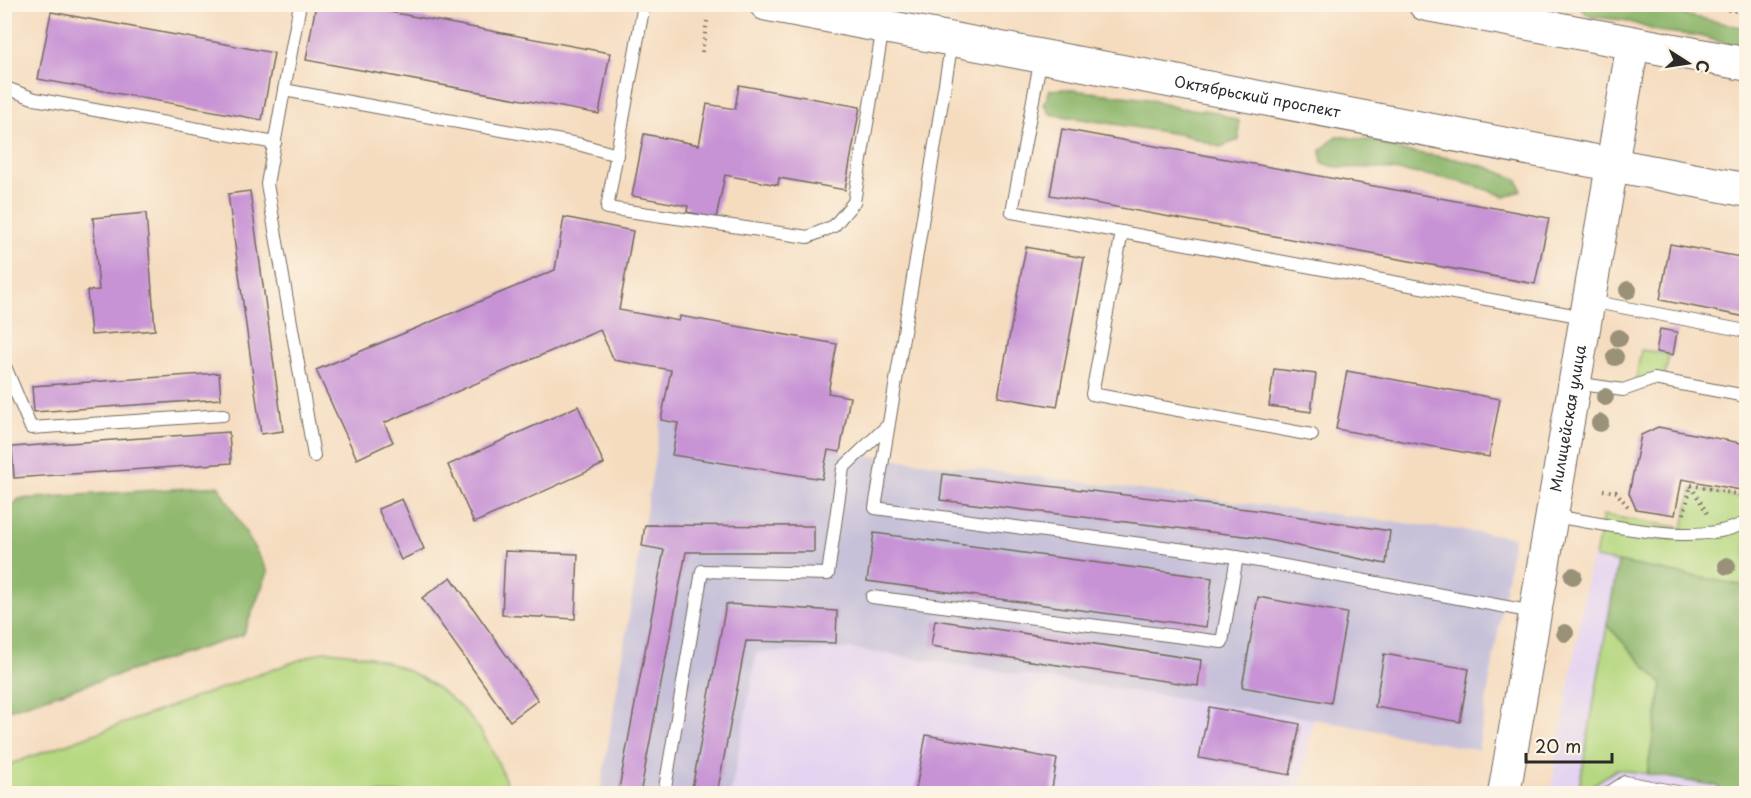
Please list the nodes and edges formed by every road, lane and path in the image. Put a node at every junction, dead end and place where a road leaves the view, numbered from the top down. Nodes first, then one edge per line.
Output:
1 (300, 4) edge
2 (645, 4) edge
3 (766, 4) edge
4 (1425, 4) edge
5 (1699, 4) edge
6 (1746, 13) edge
7 (707, 21) dead end
8 (883, 27) junction
9 (952, 40) junction
10 (1633, 43) junction
11 (702, 52) dead end
12 (1041, 56) junction
13 (1746, 64) edge
14 (4, 87) edge
15 (284, 90) junction
16 (274, 143) junction
17 (617, 155) junction
18 (1613, 164) junction
19 (1746, 189) edge
20 (1122, 232) junction
21 (1587, 309) junction
22 (1746, 331) edge
23 (4, 364) edge
24 (1575, 383) junction
25 (1746, 396) edge
26 (224, 416) dead end
27 (886, 426) junction
28 (1312, 435) dead end
29 (314, 456) dead end
30 (1691, 485) junction
31 (1603, 490) dead end
32 (1746, 496) edge
33 (1551, 515) junction
34 (1635, 515) dead end
35 (1683, 522) dead end
36 (1746, 522) edge
37 (1718, 530) junction
38 (1236, 557) junction
39 (872, 597) dead end
40 (1535, 612) junction
41 (664, 794) edge
42 (1504, 794) edge
43 (1607, 794) edge
44 (1687, 794) edge

1 - 15 lane
2 - 17 lane
3 - 8 main road, Октябрьский проспект
4 - 10 main road
5 - 6 path
7 - 11 path
8 - 9 main road, Октябрьский проспект
8 - 17 lane
9 - 12 main road, Октябрьский проспект
9 - 27 lane
10 - 13 main road
10 - 18 street, Милицейская улица
12 - 18 main road, Октябрьский проспект
12 - 20 lane
14 - 16 lane
15 - 16 lane
15 - 17 lane
16 - 29 lane
18 - 19 main road, Октябрьский проспект
18 - 21 street, Милицейская улица
20 - 21 lane
20 - 28 lane
21 - 22 lane
21 - 24 street, Милицейская улица
23 - 26 lane
24 - 25 lane
24 - 33 street, Милицейская улица
27 - 38 lane
27 - 41 lane
30 - 32 path
30 - 35 path
30 - 37 path
31 - 34 path
33 - 37 lane
33 - 40 street, Милицейская улица
36 - 37 lane
38 - 39 lane
38 - 40 lane
40 - 42 street, Милицейская улица
43 - 44 lane

